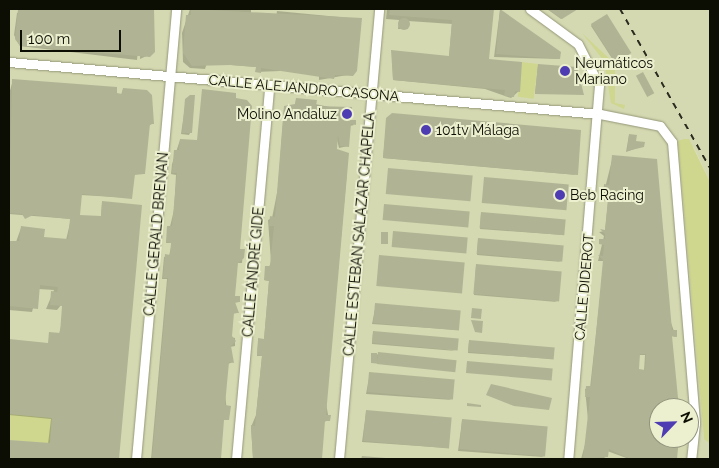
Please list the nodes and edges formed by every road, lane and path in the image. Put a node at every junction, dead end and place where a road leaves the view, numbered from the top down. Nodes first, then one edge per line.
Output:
1 (176, 9) edge
2 (379, 9) edge
3 (530, 9) edge
4 (9, 62) edge
5 (170, 76) junction
6 (269, 86) junction
7 (372, 95) junction
8 (600, 114) junction
9 (136, 459) edge
10 (236, 459) edge
11 (339, 459) edge
12 (568, 459) edge
13 (691, 459) edge

1 - 5 street, CALLE GERALD BRENAN
2 - 7 street, CALLE ESTEBAN SALAZAR CHAPELA
3 - 8 street, CALLE DIDEROT
4 - 5 street, CALLE ALEJANDRO CASONA
5 - 6 street, CALLE ALEJANDRO CASONA
5 - 9 street, CALLE GERALD BRENAN
6 - 7 street, CALLE ALEJANDRO CASONA
6 - 10 street, CALLE ANDRÉ GIDE
7 - 8 street, CALLE ALEJANDRO CASONA
7 - 11 street, CALLE ESTEBAN SALAZAR CHAPELA
8 - 12 street, CALLE DIDEROT
8 - 13 street, CALLE ALEJANDRO CASONA

